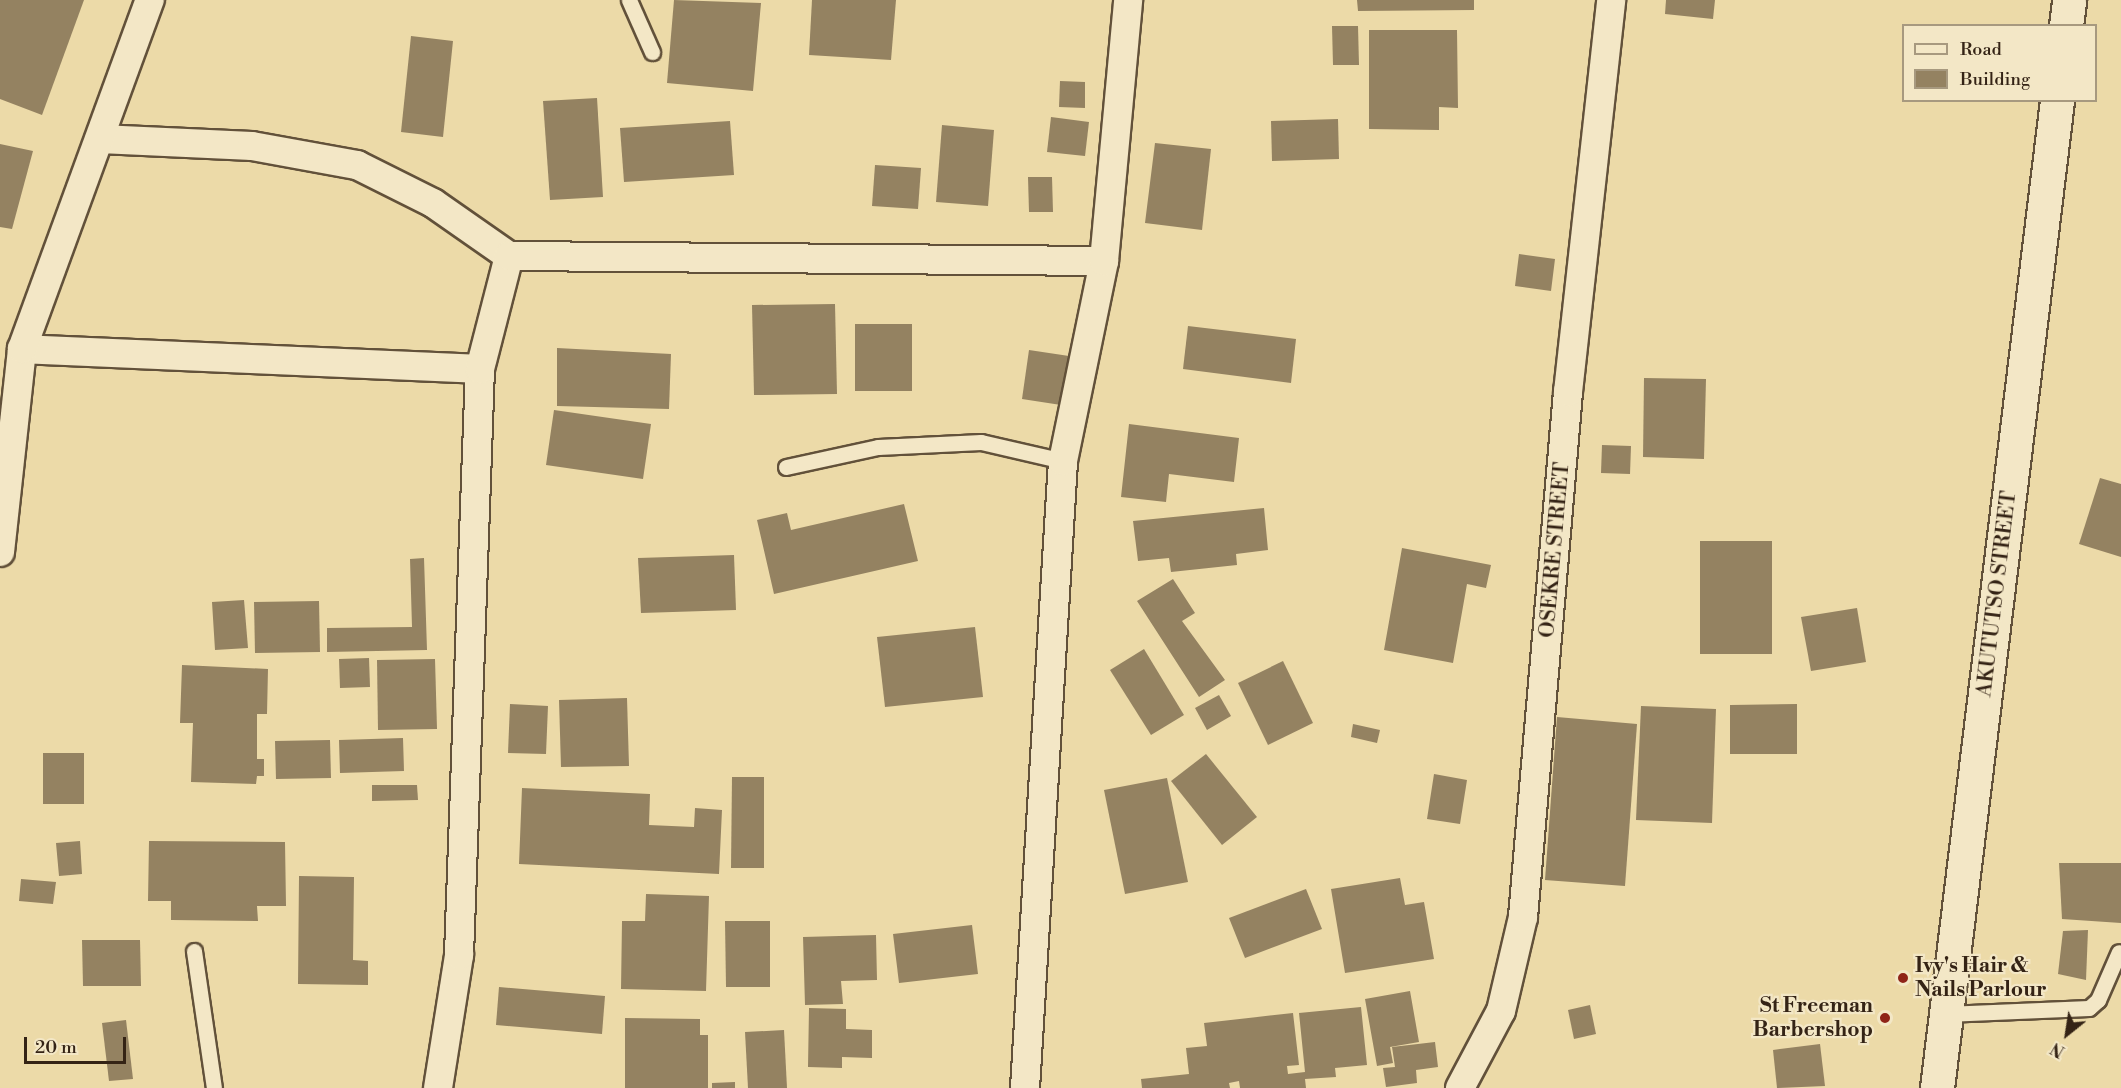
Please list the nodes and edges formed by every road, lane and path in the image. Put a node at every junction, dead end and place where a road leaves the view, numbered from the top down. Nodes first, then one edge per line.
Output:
1 (150, 0) edge
2 (629, 0) edge
3 (1128, 0) edge
4 (1611, 0) edge
5 (2069, 0) edge
6 (2066, 24) edge
7 (652, 52) dead end
8 (2057, 102) edge
9 (100, 139) junction
10 (509, 256) junction
11 (1104, 261) junction
12 (22, 349) junction
13 (480, 369) junction
14 (1064, 461) junction
15 (786, 467) dead end
16 (0, 552) edge
17 (195, 951) dead end
18 (2119, 952) dead end
19 (1945, 1014) junction
20 (214, 1088) edge
21 (438, 1088) edge
22 (1025, 1088) edge
23 (1460, 1088) edge
24 (1937, 1088) edge

1 - 9 street
2 - 7 lane
3 - 11 street
4 - 23 street, OSEKRE STREET
5 - 6 street
8 - 19 street, AKUTUTSO STREET
9 - 10 street
9 - 12 street
10 - 11 street
10 - 13 street
11 - 14 street
12 - 13 street
12 - 16 street
13 - 21 street
14 - 15 lane
14 - 22 street
17 - 20 lane
18 - 19 lane
19 - 24 street, AKUTUTSO STREET

